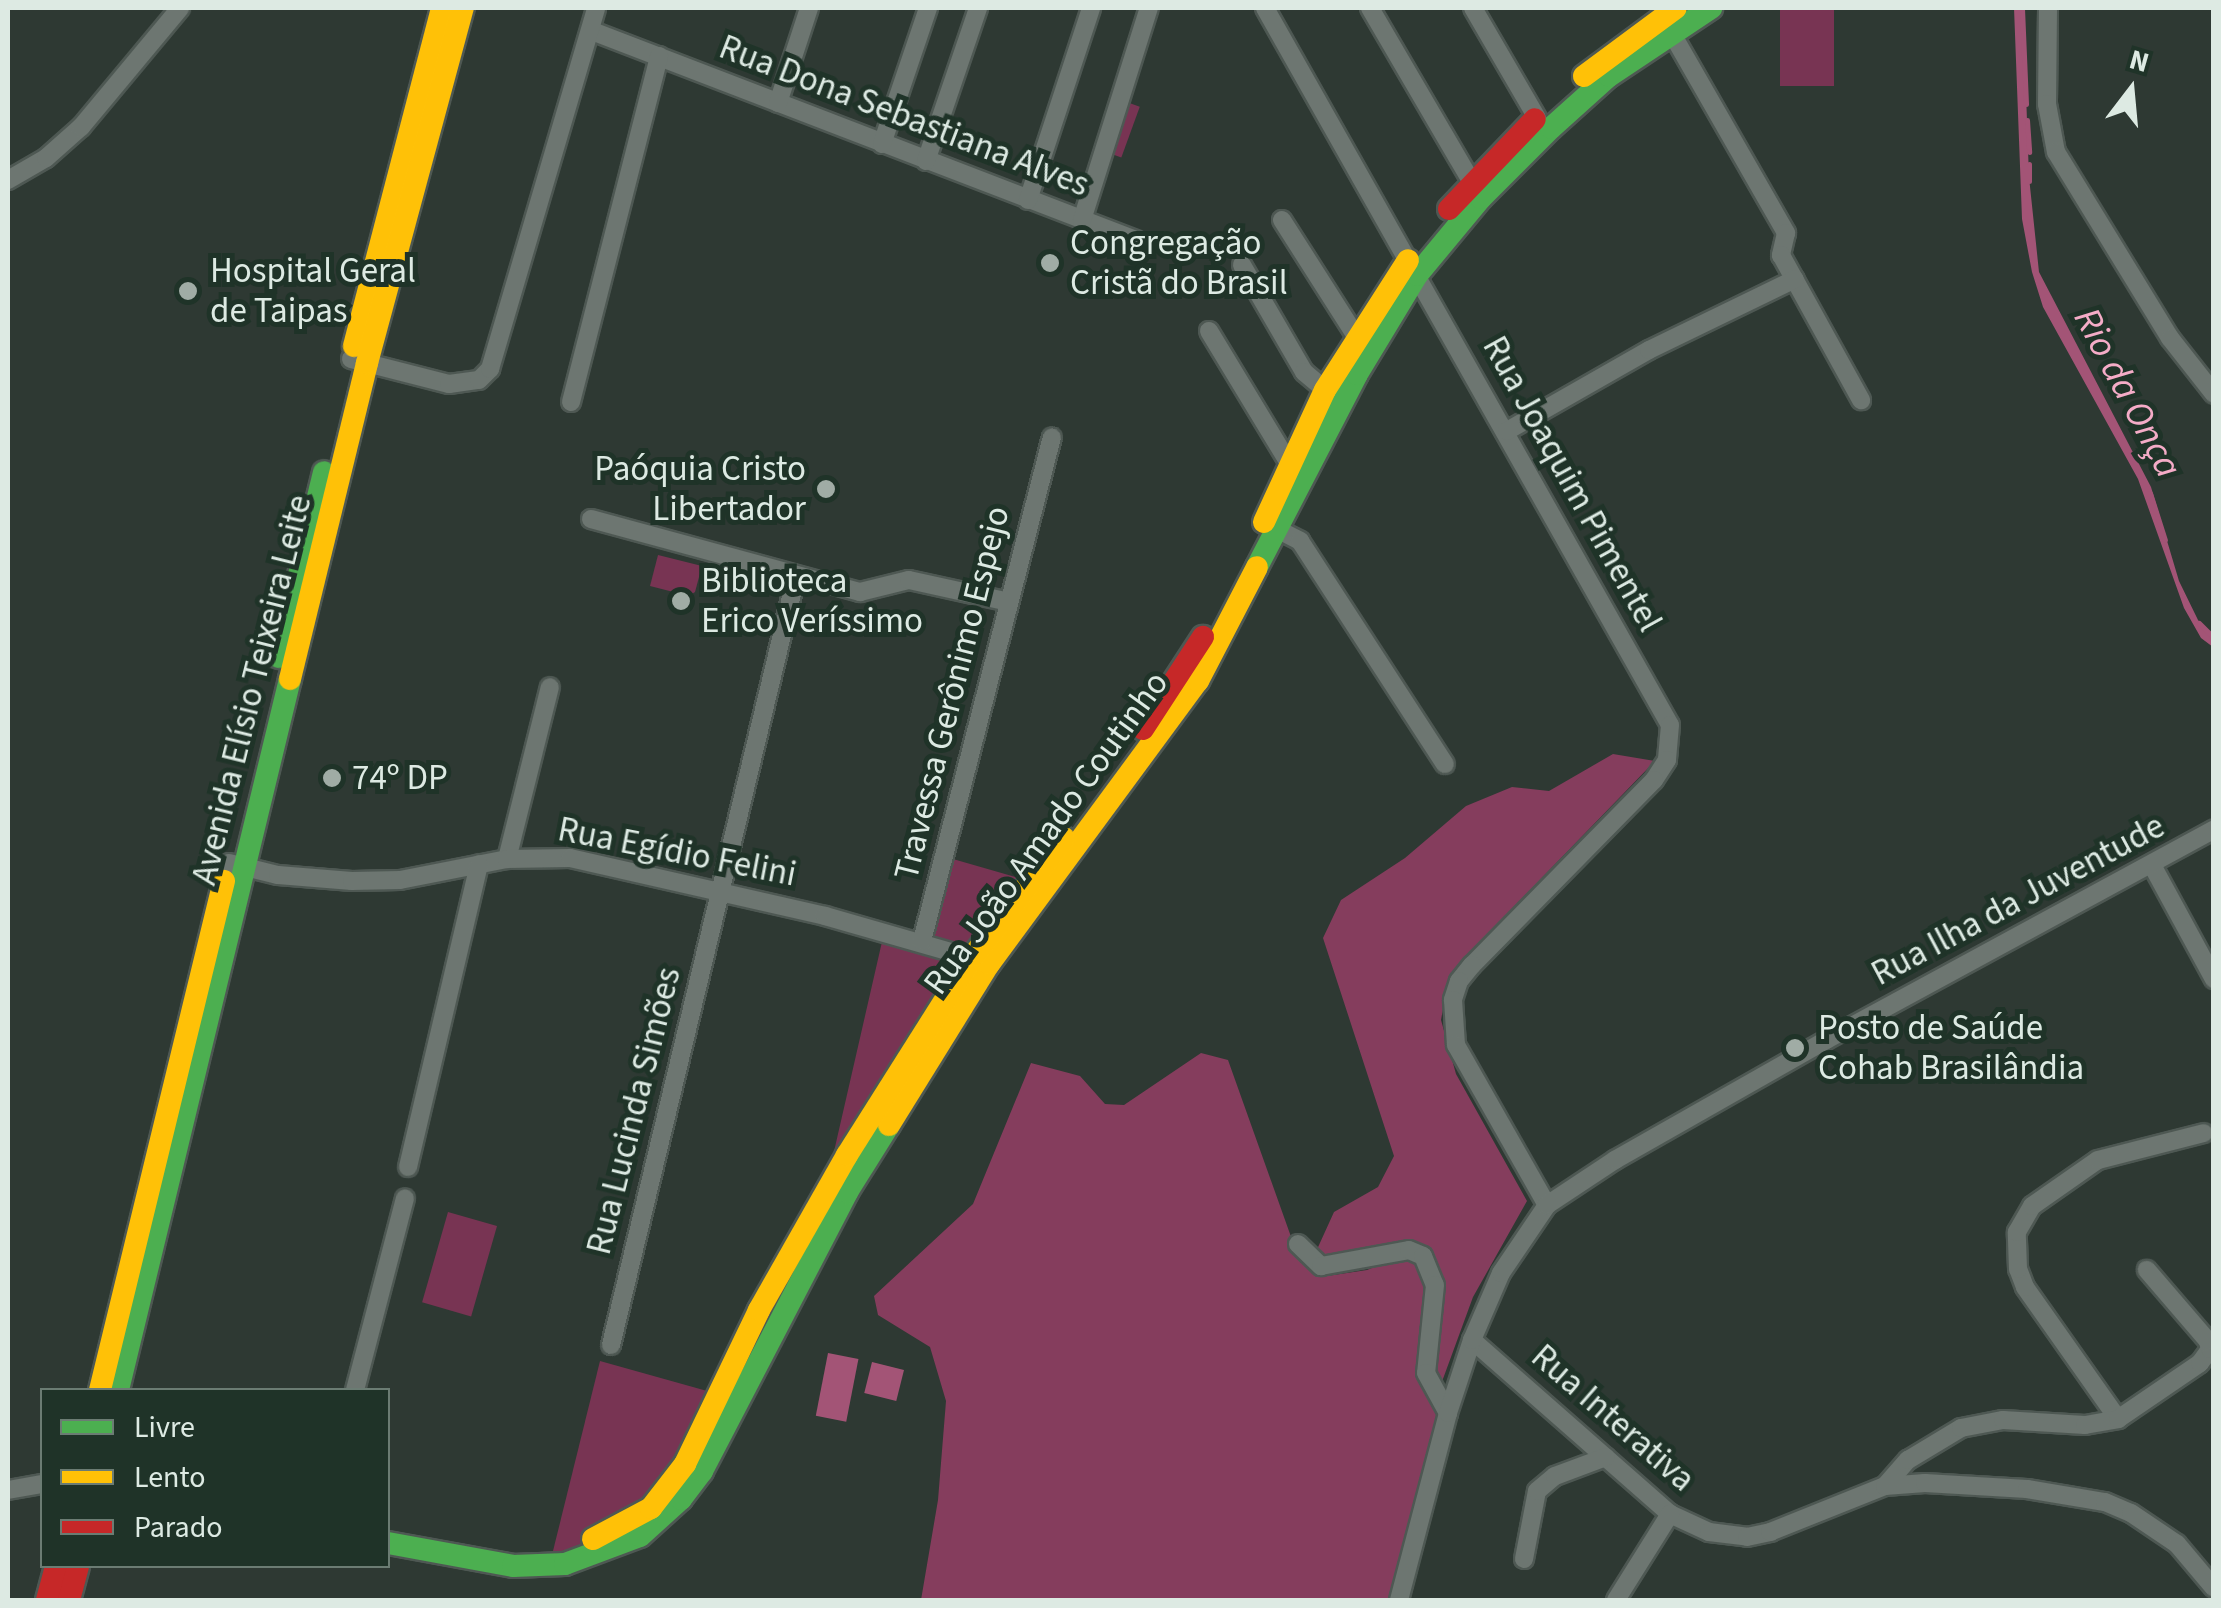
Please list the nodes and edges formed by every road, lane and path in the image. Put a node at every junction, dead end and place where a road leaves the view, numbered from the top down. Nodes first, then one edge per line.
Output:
1 (180, 8) edge
2 (442, 8) edge
3 (462, 8) edge
4 (596, 8) edge
5 (810, 8) edge
6 (928, 8) edge
7 (978, 8) edge
8 (1091, 8) edge
9 (1149, 8) edge
10 (1266, 8) edge
11 (1370, 8) edge
12 (1474, 8) edge
13 (1711, 8) edge
14 (2048, 8) edge
15 (1667, 16) edge
16 (592, 31) junction
17 (659, 56) junction
18 (778, 102) junction
19 (1537, 118) junction
20 (882, 144) junction
21 (926, 161) junction
22 (8, 180) edge
23 (1476, 190) junction
24 (1028, 200) junction
25 (1082, 220) junction
26 (1282, 220) dead end
27 (1136, 240) dead end
28 (1242, 265) dead end
29 (1413, 267) junction
30 (1795, 280) junction
31 (1209, 331) dead end
32 (1356, 336) junction
33 (359, 361) junction
34 (2214, 394) edge
35 (1334, 397) junction
36 (1861, 400) dead end
37 (571, 402) dead end
38 (1507, 432) junction
39 (1052, 437) dead end
40 (1290, 465) junction
41 (590, 520) dead end
42 (1272, 526) junction
43 (796, 577) junction
44 (1009, 602) junction
45 (550, 687) dead end
46 (1445, 764) dead end
47 (2214, 829) edge
48 (507, 859) junction
49 (479, 864) junction
50 (237, 865) junction
51 (2152, 865) junction
52 (720, 892) junction
53 (922, 941) junction
54 (980, 960) junction
55 (2214, 979) edge
56 (2204, 1133) dead end
57 (408, 1167) dead end
58 (405, 1198) dead end
59 (1547, 1205) junction
60 (1298, 1244) dead end
61 (2147, 1270) dead end
62 (1472, 1340) junction
63 (611, 1345) dead end
64 (2210, 1359) edge
65 (101, 1388) edge
66 (118, 1388) edge
67 (356, 1388) edge
68 (1448, 1413) junction
69 (2118, 1419) junction
70 (1606, 1456) junction
71 (40, 1484) edge
72 (1885, 1486) junction
73 (8, 1490) edge
74 (1670, 1514) junction
75 (390, 1528) edge
76 (390, 1543) edge
77 (1524, 1559) dead end
78 (55, 1568) edge
79 (77, 1568) edge
80 (2214, 1588) edge
81 (47, 1600) edge
82 (69, 1600) edge
83 (1399, 1600) edge
84 (1616, 1600) edge

1 - 22 street
2 - 33 street, Avenida Elísio Teixeira Leite
3 - 33 street, Avenida Elísio Teixeira Leite
4 - 16 street
5 - 18 street
6 - 20 street
7 - 21 street
8 - 24 street
9 - 25 street
10 - 29 street, Rua Joaquim Pimentel
11 - 23 street
12 - 19 street
13 - 15 street, Rua João Amado Coutinho
14 - 34 street
15 - 19 street, Rua João Amado Coutinho
15 - 23 street, Rua João Amado Coutinho
15 - 30 street
16 - 17 street, Rua Dona Sebastiana Alves
16 - 33 street
17 - 18 street, Rua Dona Sebastiana Alves
17 - 37 street
18 - 20 street, Rua Dona Sebastiana Alves
19 - 23 street, Rua João Amado Coutinho
20 - 21 street, Rua Dona Sebastiana Alves
21 - 24 street, Rua Dona Sebastiana Alves
23 - 29 street, Rua João Amado Coutinho
24 - 25 street, Rua Dona Sebastiana Alves
25 - 27 street, Rua Dona Sebastiana Alves
26 - 32 street
28 - 35 street
29 - 32 street, Rua João Amado Coutinho
29 - 35 street, Rua João Amado Coutinho
29 - 38 street, Rua Joaquim Pimentel
30 - 36 street
30 - 38 street
31 - 40 street
32 - 35 street, Rua João Amado Coutinho
33 - 50 street, Avenida Elísio Teixeira Leite
35 - 40 street, Rua João Amado Coutinho
35 - 42 street, Rua João Amado Coutinho
38 - 59 street, Rua Joaquim Pimentel
39 - 44 street, Travessa Gerônimo Espejo
40 - 42 street, Rua João Amado Coutinho
41 - 43 street
42 - 46 street
42 - 54 street, Rua João Amado Coutinho
43 - 44 street
43 - 52 street, Rua Lucinda Simões
44 - 53 street, Travessa Gerônimo Espejo
45 - 48 street
47 - 51 street, Rua Ilha da Juventude
48 - 49 street, Rua Egídio Felini
48 - 52 street, Rua Egídio Felini
49 - 50 street, Rua Egídio Felini
49 - 57 street
50 - 65 street, Avenida Elísio Teixeira Leite
50 - 66 street, Avenida Elísio Teixeira Leite
51 - 55 street
51 - 59 street, Rua Ilha da Juventude
52 - 53 street, Rua Egídio Felini
52 - 63 street, Rua Lucinda Simões
53 - 54 street, Rua Egídio Felini
54 - 75 street, Rua João Amado Coutinho
54 - 76 street, Rua João Amado Coutinho
56 - 69 street
58 - 67 street
59 - 62 street, Rua Ilha da Juventude
60 - 68 street
61 - 64 street
62 - 68 street, Rua Ilha da Juventude
62 - 70 street, Rua Interativa
64 - 69 street
68 - 83 street, Rua Ilha da Juventude
69 - 72 street
70 - 74 street, Rua Interativa
70 - 77 street
71 - 73 street
72 - 74 street, Rua Interativa
72 - 80 street, Rua Interativa
74 - 84 street
78 - 81 street
79 - 82 street

